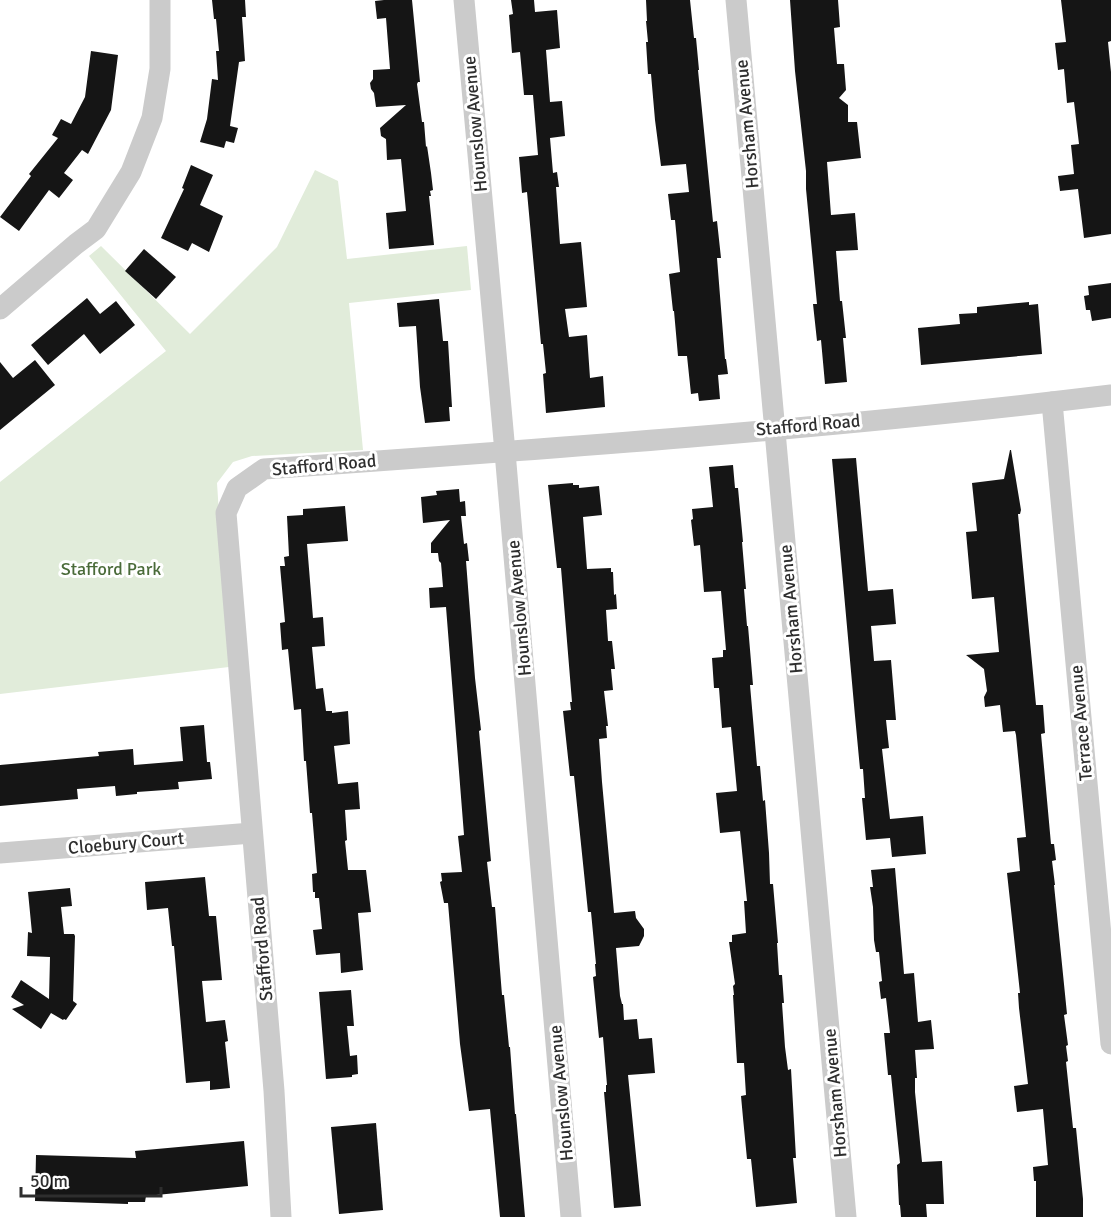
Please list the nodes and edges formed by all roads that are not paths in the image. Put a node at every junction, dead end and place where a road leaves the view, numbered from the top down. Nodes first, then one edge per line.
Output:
1 (160, 0) edge
2 (464, 0) edge
3 (736, 0) edge
4 (0, 309) edge
5 (1111, 395) edge
6 (1052, 402) junction
7 (774, 429) junction
8 (505, 452) junction
9 (252, 833) junction
10 (0, 853) edge
11 (1109, 997) edge
12 (1111, 1044) edge
13 (281, 1217) edge
14 (572, 1217) edge
15 (846, 1217) edge

1 - 4 street
2 - 8 street, Hounslow Avenue
3 - 7 street, Horsham Avenue
5 - 6 street, Stafford Road
6 - 7 street, Stafford Road
6 - 11 street, Terrace Avenue
7 - 8 street, Stafford Road
7 - 15 street, Horsham Avenue
8 - 9 street, Stafford Road
8 - 14 street, Hounslow Avenue
9 - 10 street, Cloebury Court
9 - 13 street, Stafford Road
11 - 12 street, Terrace Avenue

